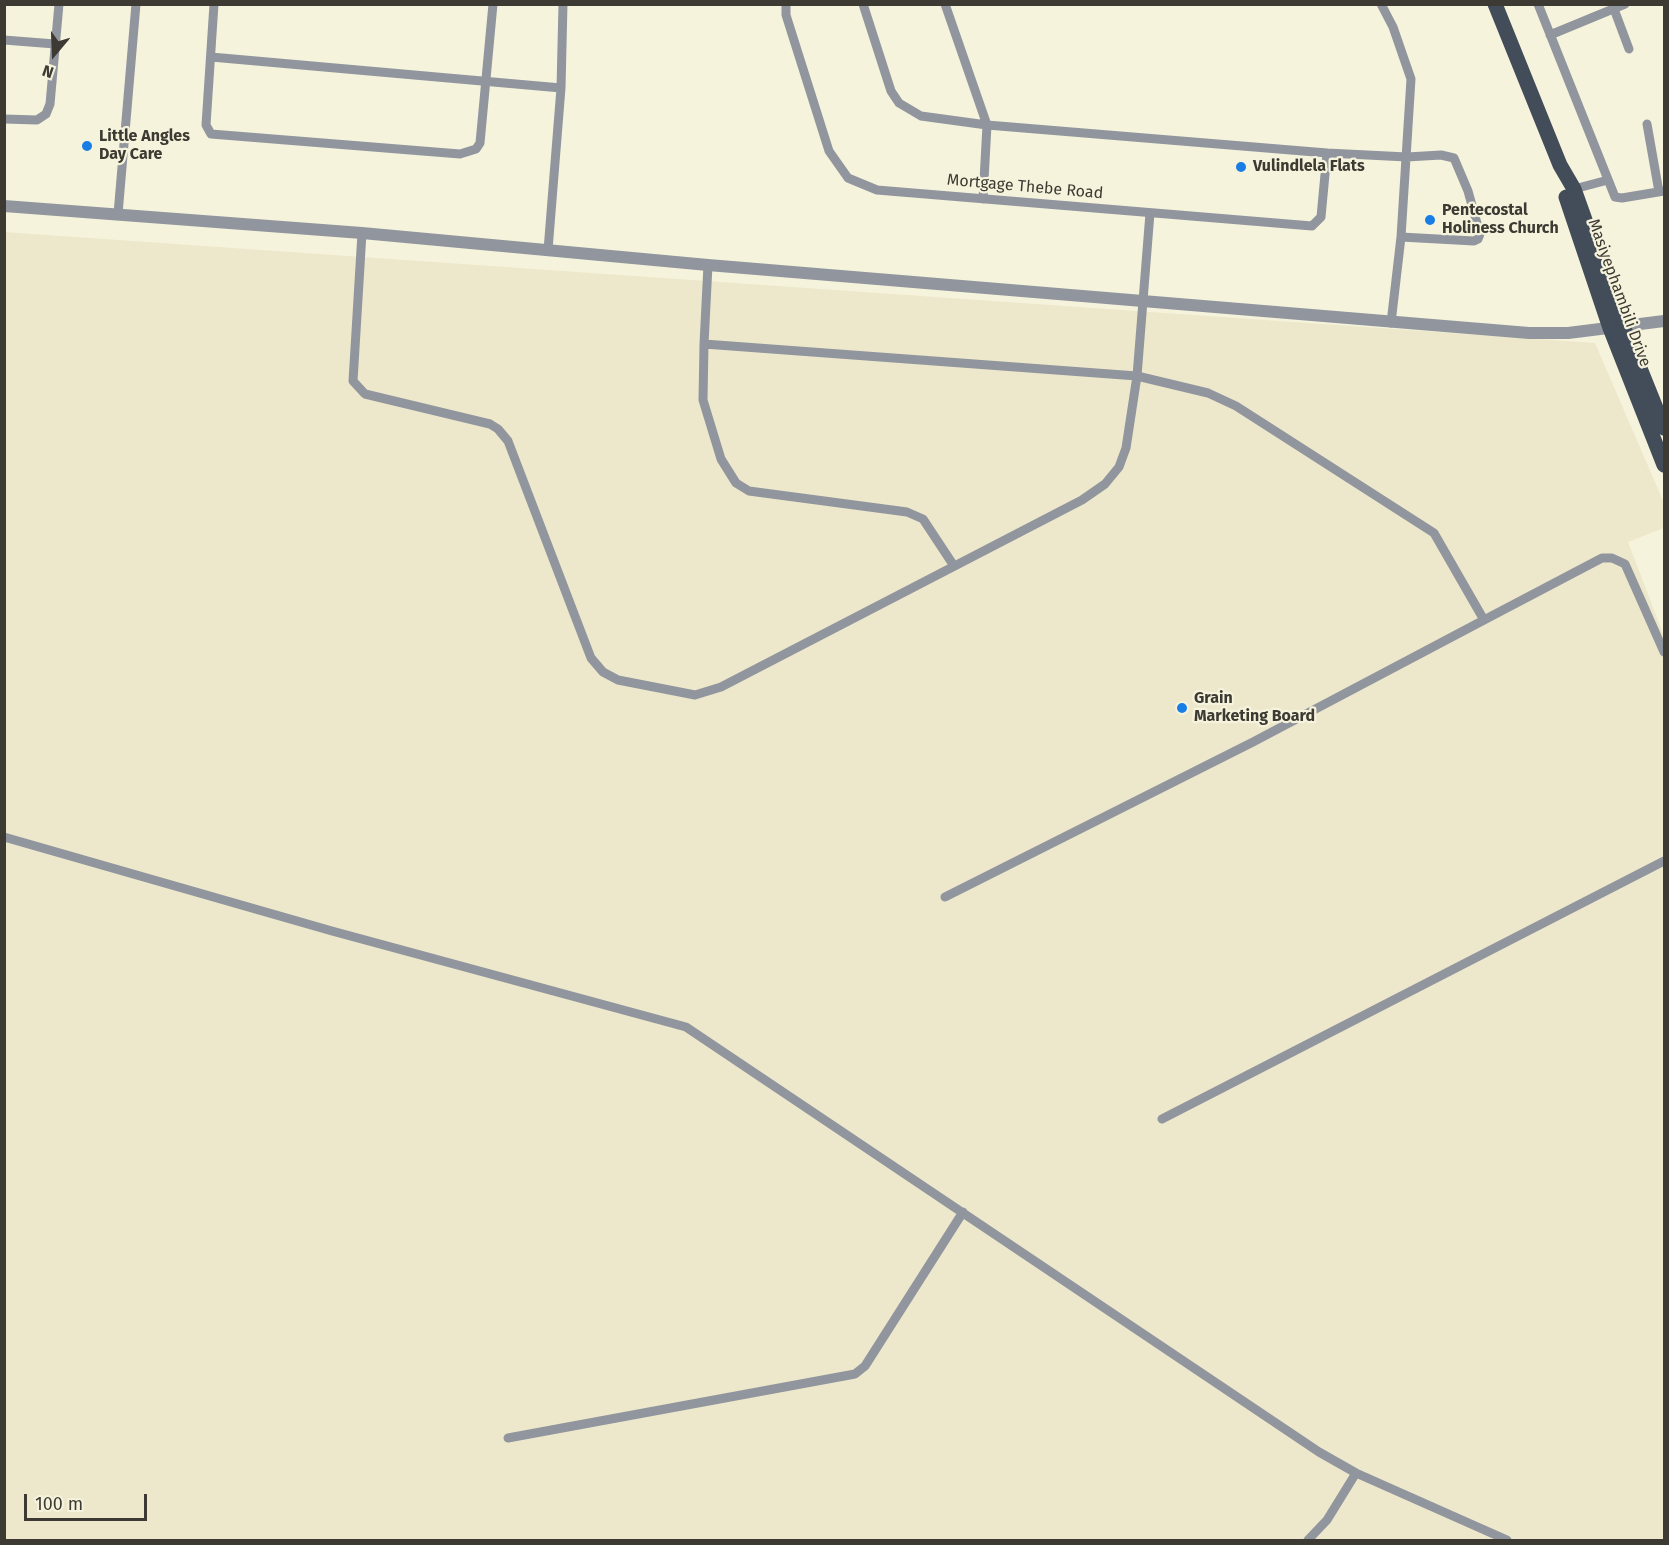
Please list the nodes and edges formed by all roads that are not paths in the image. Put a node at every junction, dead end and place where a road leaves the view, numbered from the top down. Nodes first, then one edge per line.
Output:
1 (59, 4) edge
2 (136, 4) edge
3 (214, 4) edge
4 (493, 4) edge
5 (563, 4) edge
6 (786, 4) edge
7 (863, 4) edge
8 (945, 4) edge
9 (1381, 4) edge
10 (1495, 4) edge
11 (1538, 4) edge
12 (1625, 4) edge
13 (1614, 9) junction
14 (1550, 35) junction
15 (4, 40) edge
16 (55, 44) junction
17 (1629, 49) dead end
18 (211, 57) junction
19 (486, 80) junction
20 (561, 88) junction
21 (4, 119) edge
22 (1647, 124) dead end
23 (987, 125) junction
24 (1328, 153) junction
25 (1407, 157) junction
26 (1560, 165) junction
27 (1608, 180) junction
28 (1574, 189) junction
29 (1662, 191) edge
30 (983, 199) junction
31 (4, 206) edge
32 (1150, 213) junction
33 (118, 214) junction
34 (362, 233) junction
35 (1401, 237) junction
36 (548, 250) junction
37 (708, 265) junction
38 (1143, 302) junction
39 (1665, 321) edge
40 (1391, 323) junction
41 (1617, 327) junction
42 (704, 344) junction
43 (1137, 376) junction
44 (1665, 428) edge
45 (1665, 465) edge
46 (954, 566) junction
47 (1484, 620) junction
48 (1665, 652) edge
49 (4, 837) edge
50 (1665, 861) edge
51 (945, 897) dead end
52 (1162, 1119) dead end
53 (963, 1212) junction
54 (508, 1438) dead end
55 (1356, 1473) junction
56 (1308, 1540) edge
57 (1507, 1540) edge

1 - 16 street
2 - 33 street
3 - 18 street
4 - 19 street
5 - 20 street
6 - 30 street, Mortgage Thebe Road
7 - 23 street
8 - 23 street
9 - 25 street
10 - 26 main road, Masiyephambili Drive
11 - 14 street
12 - 13 street
13 - 14 street
13 - 17 street
14 - 27 street
15 - 16 street
16 - 21 street
18 - 19 street
18 - 19 street
19 - 20 street
20 - 36 street
22 - 29 street
23 - 24 street
23 - 30 street
24 - 25 street
24 - 32 street, Mortgage Thebe Road
25 - 35 street
25 - 35 street
26 - 28 main road, Masiyephambili Drive
26 - 41 main road, Masiyephambili Drive
27 - 28 street
27 - 29 street
28 - 41 main road, Masiyephambili Drive
30 - 32 street, Mortgage Thebe Road
31 - 33 street
32 - 38 street
33 - 34 street
34 - 36 street
34 - 46 street
35 - 40 street
36 - 37 street
37 - 38 street
37 - 42 street
38 - 40 street
38 - 43 street
39 - 41 street
40 - 41 street
41 - 44 main road, Masiyephambili Drive
41 - 45 main road, Masiyephambili Drive
42 - 43 street
42 - 46 street
43 - 46 street
43 - 47 street
47 - 48 street
47 - 51 street
49 - 53 street
50 - 52 street
53 - 54 street
53 - 55 street
55 - 56 street
55 - 57 street

